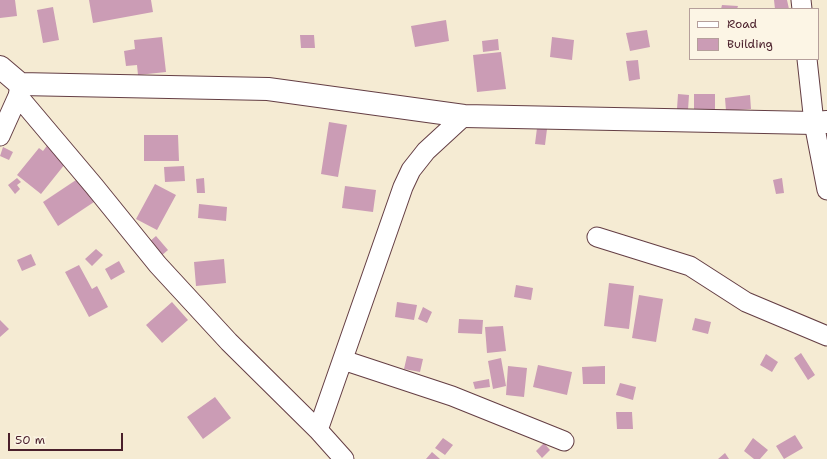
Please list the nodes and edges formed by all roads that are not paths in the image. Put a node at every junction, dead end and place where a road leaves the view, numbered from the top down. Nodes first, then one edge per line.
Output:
1 (807, 60) edge
2 (0, 67) edge
3 (19, 90) junction
4 (464, 116) junction
5 (820, 122) edge
6 (0, 136) edge
7 (827, 190) edge
8 (597, 237) dead end
9 (827, 336) edge
10 (343, 360) junction
11 (318, 430) junction
12 (564, 441) dead end
13 (344, 459) edge

1 - 5 street
2 - 3 street
3 - 4 street
3 - 6 street
3 - 11 street
4 - 5 street
4 - 10 street
5 - 7 street
8 - 9 street
10 - 11 street
10 - 12 street
11 - 13 street

